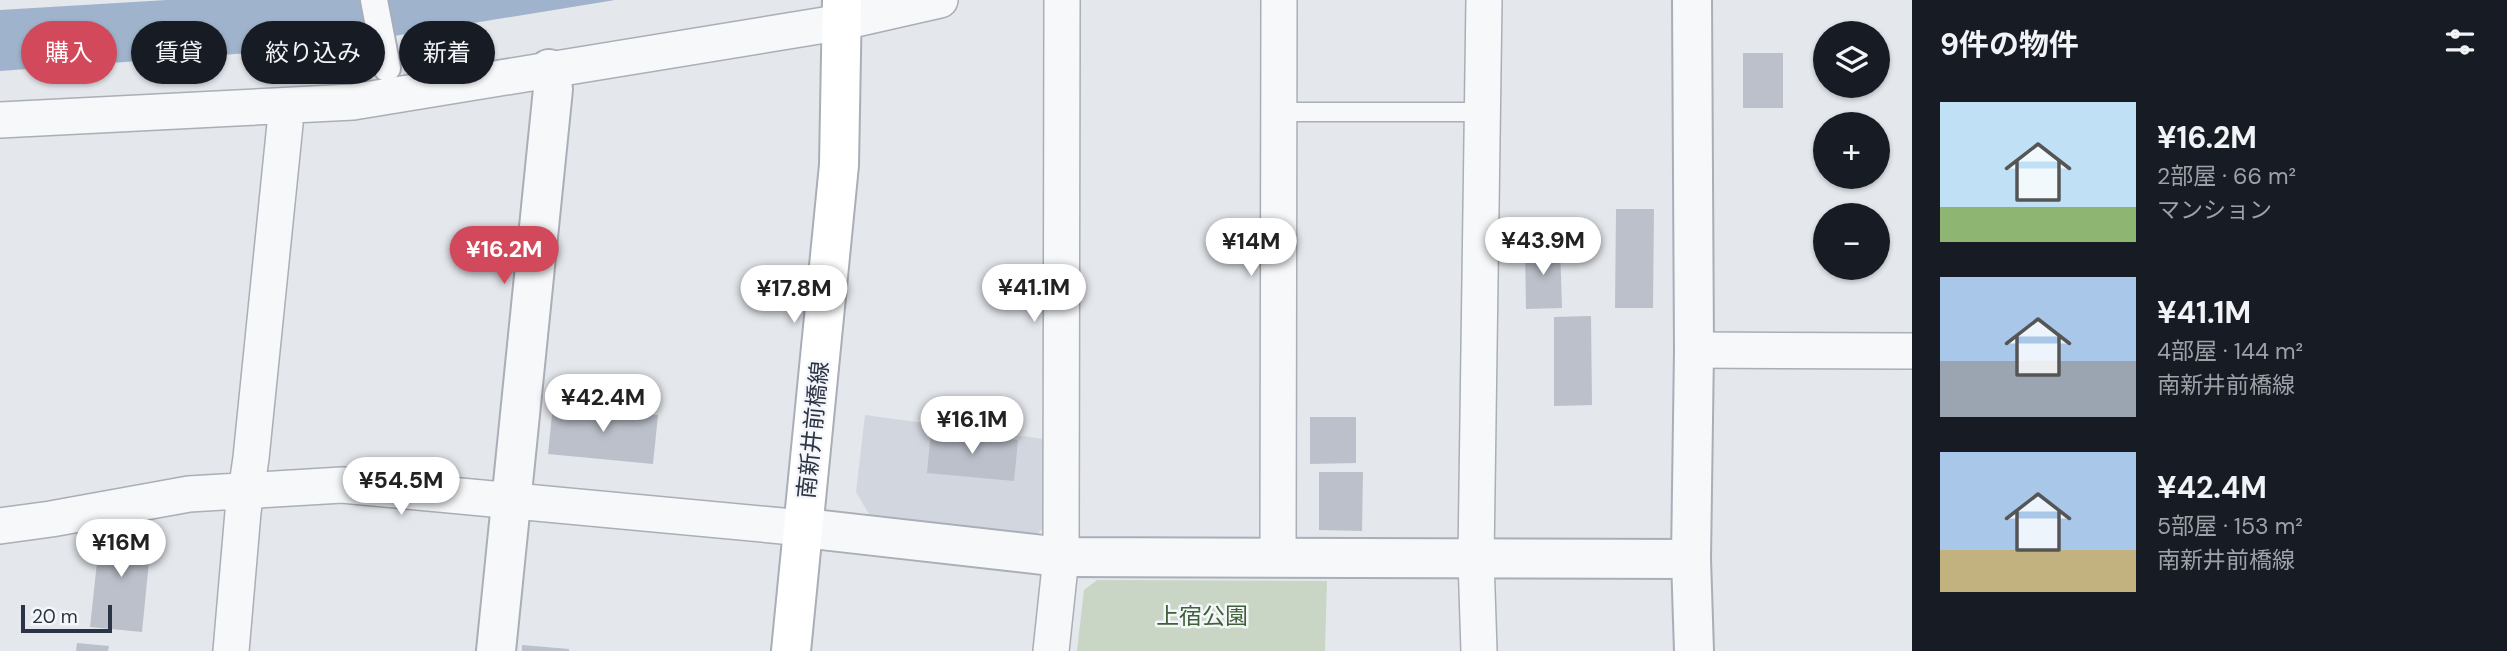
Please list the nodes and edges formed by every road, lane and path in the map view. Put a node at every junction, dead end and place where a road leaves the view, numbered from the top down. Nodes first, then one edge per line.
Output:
1 (374, 0) edge
2 (940, 0) edge
3 (1062, 0) edge
4 (1279, 0) edge
5 (1484, 0) edge
6 (1692, 0) edge
7 (842, 11) edge
8 (378, 21) edge
9 (549, 69) junction
10 (284, 107) junction
11 (1279, 112) junction
12 (1484, 112) junction
13 (0, 120) edge
14 (1694, 350) junction
15 (1912, 351) edge
16 (247, 489) junction
17 (512, 501) junction
18 (0, 526) edge
19 (804, 528) junction
20 (1061, 557) junction
21 (1278, 557) junction
22 (1476, 559) junction
23 (1691, 559) junction
24 (231, 651) edge
25 (496, 651) edge
26 (790, 651) edge
27 (1052, 651) edge
28 (1479, 651) edge
29 (1694, 651) edge

1 - 8 street
2 - 7 street
3 - 20 street
4 - 11 street
5 - 12 street
6 - 14 street
7 - 9 street
7 - 19 main road, 南新井前橋線
9 - 10 street
9 - 17 street
10 - 13 street
10 - 16 street
11 - 12 lane
11 - 21 street
12 - 22 street
14 - 15 street
14 - 23 street
16 - 17 street
16 - 18 street
16 - 24 street
17 - 19 street
17 - 25 street
19 - 20 street
19 - 26 main road, 南新井前橋線
20 - 21 street
20 - 27 street
21 - 22 street
22 - 23 street
22 - 28 street
23 - 29 street

